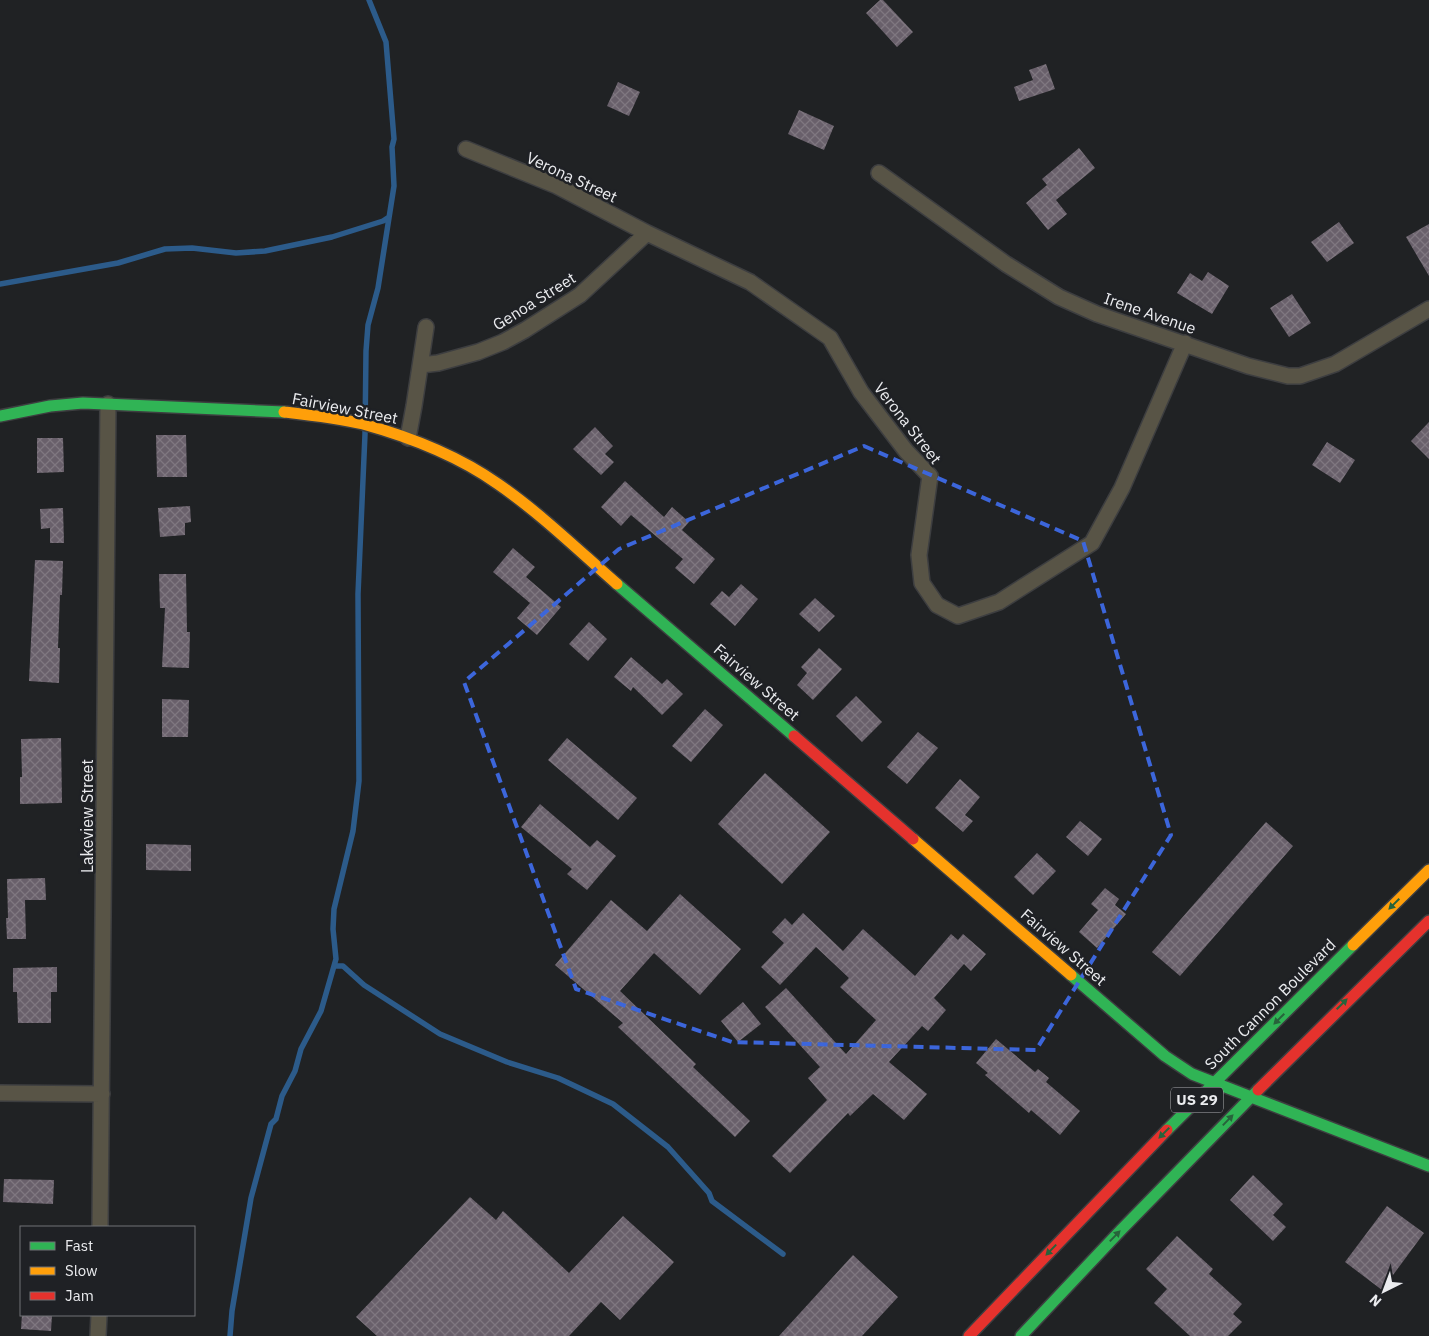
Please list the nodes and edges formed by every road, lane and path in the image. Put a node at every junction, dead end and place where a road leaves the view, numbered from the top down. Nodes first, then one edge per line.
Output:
1 (466, 149) dead end
2 (879, 173) dead end
3 (647, 233) junction
4 (1429, 309) edge
5 (426, 327) dead end
6 (1185, 343) junction
7 (421, 365) junction
8 (108, 404) junction
9 (0, 416) edge
10 (408, 438) junction
11 (1429, 870) edge
12 (1429, 920) edge
13 (1214, 1083) junction
14 (0, 1093) edge
15 (102, 1094) junction
16 (1250, 1097) junction
17 (1429, 1166) edge
18 (100, 1226) edge
19 (99, 1316) edge
20 (98, 1336) edge
21 (969, 1336) edge
22 (1022, 1336) edge

1 - 3 street, Verona Street
2 - 6 street, Irene Avenue
3 - 6 street, Verona Street
3 - 7 street, Genoa Street
4 - 6 street, Irene Avenue
5 - 7 street
7 - 10 street
8 - 9 street, Fairview Street
8 - 10 street, Fairview Street
8 - 15 street, Lakeview Street
10 - 13 street, Fairview Street
11 -> 13 street, South Cannon Boulevard / US 29
16 -> 12 street, US 29
13 - 16 street, Fairview Street
13 -> 21 street, South Cannon Boulevard / US 29
14 - 15 street
15 - 18 street, Lakeview Street
16 - 17 street, Fairview Street
22 -> 16 street, US 29
19 - 20 street

